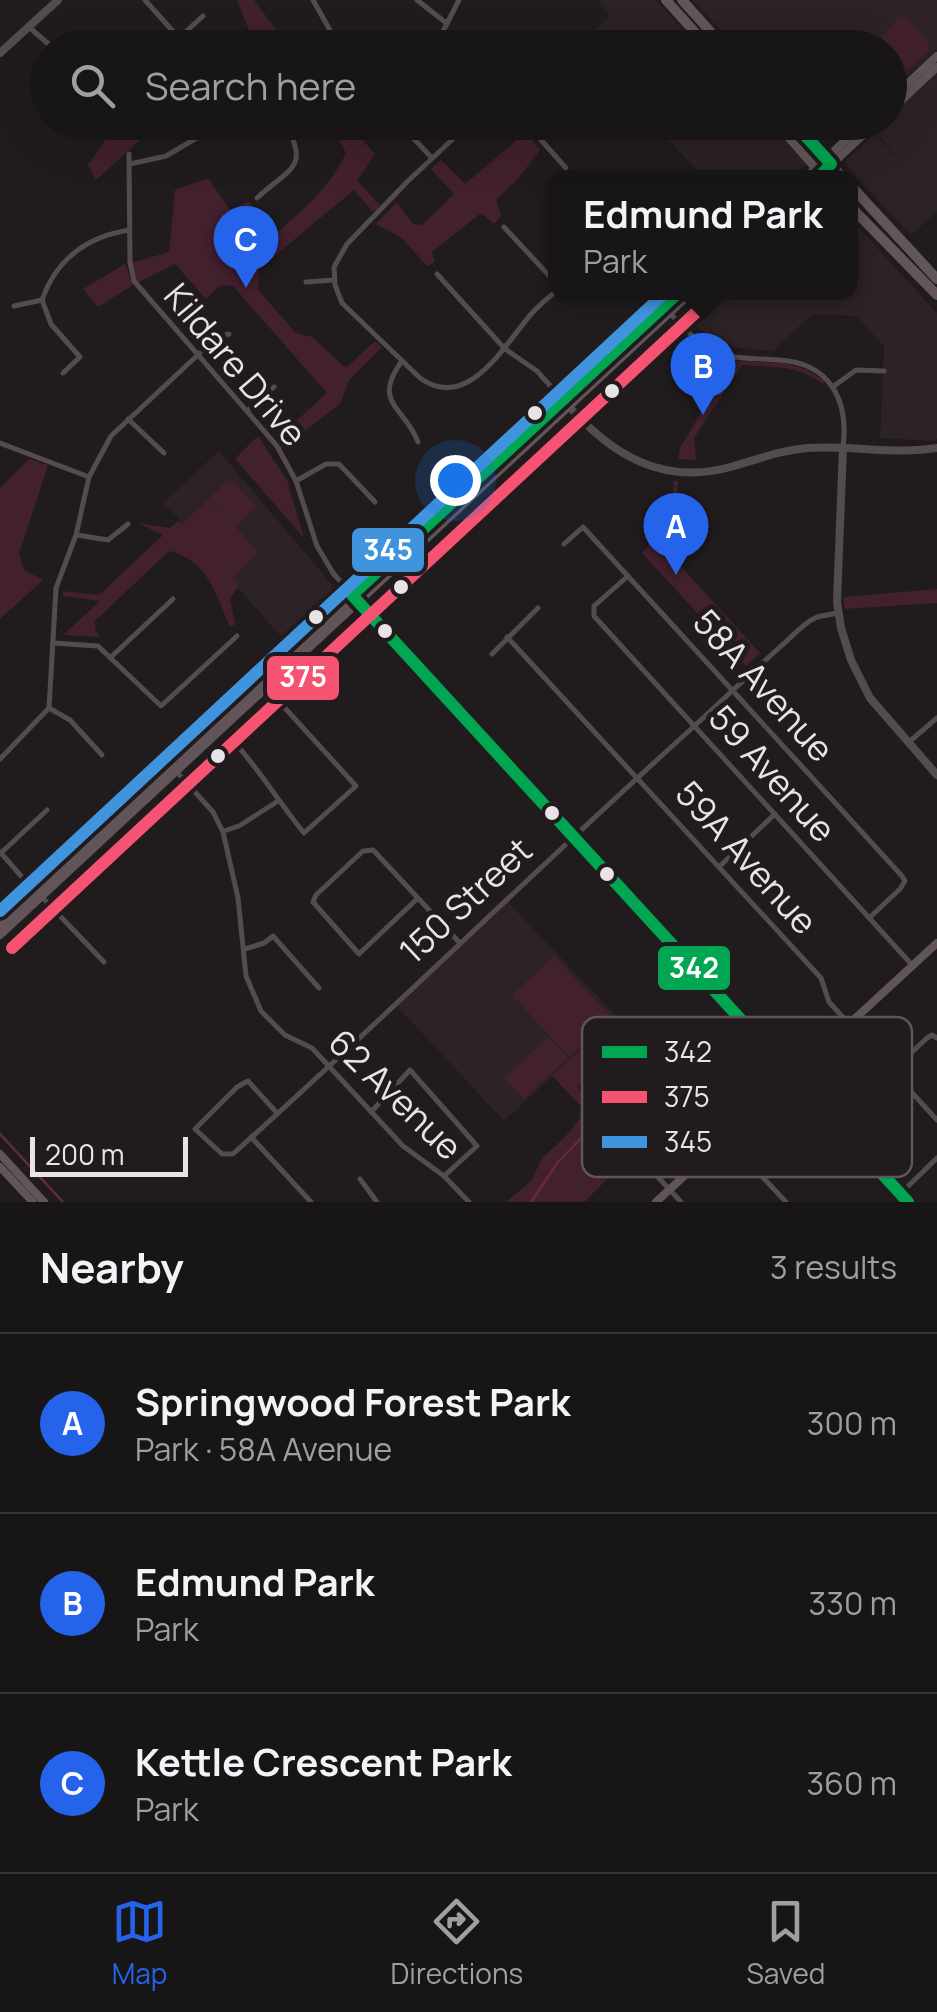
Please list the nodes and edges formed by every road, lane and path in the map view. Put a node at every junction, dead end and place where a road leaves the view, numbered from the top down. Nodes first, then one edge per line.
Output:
1 (58, 0) edge
2 (145, 0) edge
3 (312, 0) edge
4 (417, 0) edge
5 (459, 0) edge
6 (666, 0) edge
7 (682, 0) edge
8 (202, 16) dead end
9 (445, 22) junction
10 (28, 27) junction
11 (32, 30) edge
12 (171, 30) edge
13 (187, 30) edge
14 (330, 30) edge
15 (442, 30) edge
16 (693, 30) edge
17 (710, 30) edge
18 (0, 53) edge
19 (937, 56) edge
20 (937, 67) edge
21 (907, 84) edge
22 (907, 95) edge
23 (193, 140) edge
24 (294, 140) edge
25 (415, 140) edge
26 (452, 140) edge
27 (541, 140) edge
28 (791, 140) edge
29 (809, 140) edge
30 (848, 140) edge
31 (855, 140) edge
32 (129, 154) dead end
33 (432, 158) junction
34 (828, 162) junction
35 (130, 164) junction
36 (566, 168) dead end
37 (817, 170) edge
38 (823, 170) edge
39 (836, 170) edge
40 (858, 195) edge
41 (257, 198) dead end
42 (858, 214) edge
43 (504, 227) dead end
44 (130, 230) junction
45 (437, 274) dead end
46 (548, 274) edge
47 (937, 279) edge
48 (334, 280) junction
49 (306, 282) dead end
50 (937, 296) edge
51 (548, 299) edge
52 (42, 300) junction
53 (672, 300) edge
54 (675, 300) edge
55 (684, 300) edge
56 (14, 306) dead end
57 (670, 313) junction
58 (229, 334) dead end
59 (505, 349) junction
60 (196, 356) junction
61 (402, 362) junction
62 (884, 371) dead end
63 (62, 373) dead end
64 (834, 386) junction
65 (274, 387) dead end
66 (566, 402) junction
67 (247, 411) junction
68 (128, 419) junction
69 (418, 442) dead end
70 (0, 443) edge
71 (842, 446) junction
72 (937, 448) edge
73 (164, 454) dead end
74 (89, 476) junction
75 (296, 481) junction
76 (374, 502) dead end
77 (128, 524) dead end
78 (76, 536) junction
79 (564, 544) dead end
80 (628, 576) junction
81 (173, 598) dead end
82 (355, 598) junction
83 (538, 608) dead end
84 (837, 613) junction
85 (237, 636) dead end
86 (507, 636) junction
87 (53, 643) junction
88 (492, 654) dead end
89 (111, 657) junction
90 (732, 690) junction
91 (49, 708) junction
92 (937, 718) edge
93 (694, 726) junction
94 (909, 743) junction
95 (102, 755) dead end
96 (0, 759) edge
97 (173, 768) junction
98 (937, 775) edge
99 (638, 777) junction
100 (278, 801) junction
101 (47, 810) dead end
102 (774, 814) junction
103 (223, 832) junction
104 (572, 836) junction
105 (1, 852) edge
106 (720, 866) junction
107 (38, 894) junction
108 (418, 898) junction
109 (869, 918) junction
110 (0, 925) edge
111 (0, 935) edge
112 (459, 942) junction
113 (936, 946) edge
114 (245, 949) junction
115 (104, 962) dead end
116 (913, 966) junction
117 (319, 988) dead end
118 (738, 1017) edge
119 (843, 1017) edge
120 (857, 1017) edge
121 (935, 1036) edge
122 (912, 1055) edge
123 (328, 1064) junction
124 (912, 1093) edge
125 (277, 1112) junction
126 (371, 1112) junction
127 (937, 1120) edge
128 (252, 1138) junction
129 (0, 1154) edge
130 (937, 1158) edge
131 (0, 1167) edge
132 (444, 1176) junction
133 (658, 1177) edge
134 (684, 1177) edge
135 (763, 1177) edge
136 (884, 1177) edge
137 (360, 1179) dead end
138 (670, 1190) junction
139 (900, 1194) junction
140 (33, 1202) edge
141 (44, 1202) edge
142 (311, 1202) edge
143 (377, 1202) edge
144 (469, 1202) edge
145 (656, 1202) edge
146 (681, 1202) edge
147 (786, 1202) edge
148 (908, 1202) edge

1 - 10 street
2 - 12 street
3 - 14 street
4 - 9 street
5 - 9 street
6 - 16 highway
7 - 17 highway
8 - 13 street
9 - 15 street
10 - 11 street
10 - 18 street
19 - 21 main road
20 - 22 main road
23 - 35 street
24 - 41 street
25 - 33 street
26 - 33 street
27 - 36 street
28 - 37 highway
29 - 34 highway
30 - 34 main road
31 - 34 main road
32 - 35 street, Kildare Drive
33 - 48 street
34 - 38 main road
34 - 39 highway
35 - 44 street, Kildare Drive
40 - 47 highway
42 - 50 highway
43 - 46 street
44 - 52 street
44 - 60 street, Kildare Drive
45 - 59 street
48 - 49 street
48 - 61 street
51 - 59 street
52 - 56 street
52 - 63 street
53 - 66 main road
54 - 57 main road
55 - 57 main road
57 - 64 street
57 - 66 main road
58 - 60 street
59 - 61 street
59 - 66 street
60 - 67 street, Kildare Drive
60 - 68 street
61 - 69 street
62 - 64 street
64 - 71 street
65 - 67 street
66 - 71 street
66 - 82 main road
67 - 75 street, Kildare Drive
68 - 73 street
68 - 74 street
70 - 74 street
71 - 72 street
71 - 84 street
74 - 78 street
75 - 76 street
75 - 82 street, Kildare Drive
77 - 78 street
78 - 87 street
79 - 80 street, 58A Avenue
80 - 90 street, 58A Avenue
80 - 93 street, 59 Avenue
81 - 89 street
82 - 97 main road
82 - 104 street
83 - 86 street
84 - 90 street, 150 Street
84 - 94 street
85 - 89 street
86 - 88 street
86 - 99 street, 59A Avenue
87 - 89 street
87 - 91 street
90 - 93 street, 150 Street
90 - 109 street, 58A Avenue
91 - 95 street
91 - 96 street
92 - 94 street
93 - 99 street, 150 Street
93 - 102 street, 59 Avenue
94 - 98 street
97 - 103 street, 62 Avenue
97 - 107 main road
99 - 104 street, 150 Street
99 - 106 street, 59A Avenue
100 - 100 street
100 - 103 street
101 - 105 street
102 - 106 street
102 - 109 street, 59 Avenue
103 - 114 street, 62 Avenue
104 - 112 street, 150 Street
104 - 118 street
105 - 107 street
106 - 119 street, 59A Avenue
107 - 110 main road
107 - 111 main road
107 - 115 street
108 - 108 street
108 - 112 street
109 - 116 street, 59 Avenue
112 - 123 street, 150 Street
113 - 116 main road
114 - 117 street
114 - 123 street, 62 Avenue
116 - 120 main road
121 - 122 street
123 - 125 street, 150 Street
123 - 126 street, 62 Avenue
124 - 127 street, 59A Avenue
125 - 128 street, 150 Street
125 - 128 street, 150 Street
126 - 132 street, 62 Avenue
126 - 132 street
128 - 142 street
129 - 141 main road
130 - 139 street
131 - 140 main road
132 - 144 street, 62 Avenue
133 - 138 street
134 - 138 main road
135 - 147 street
136 - 139 street
137 - 143 street
138 - 145 main road
138 - 146 street
139 - 148 street

